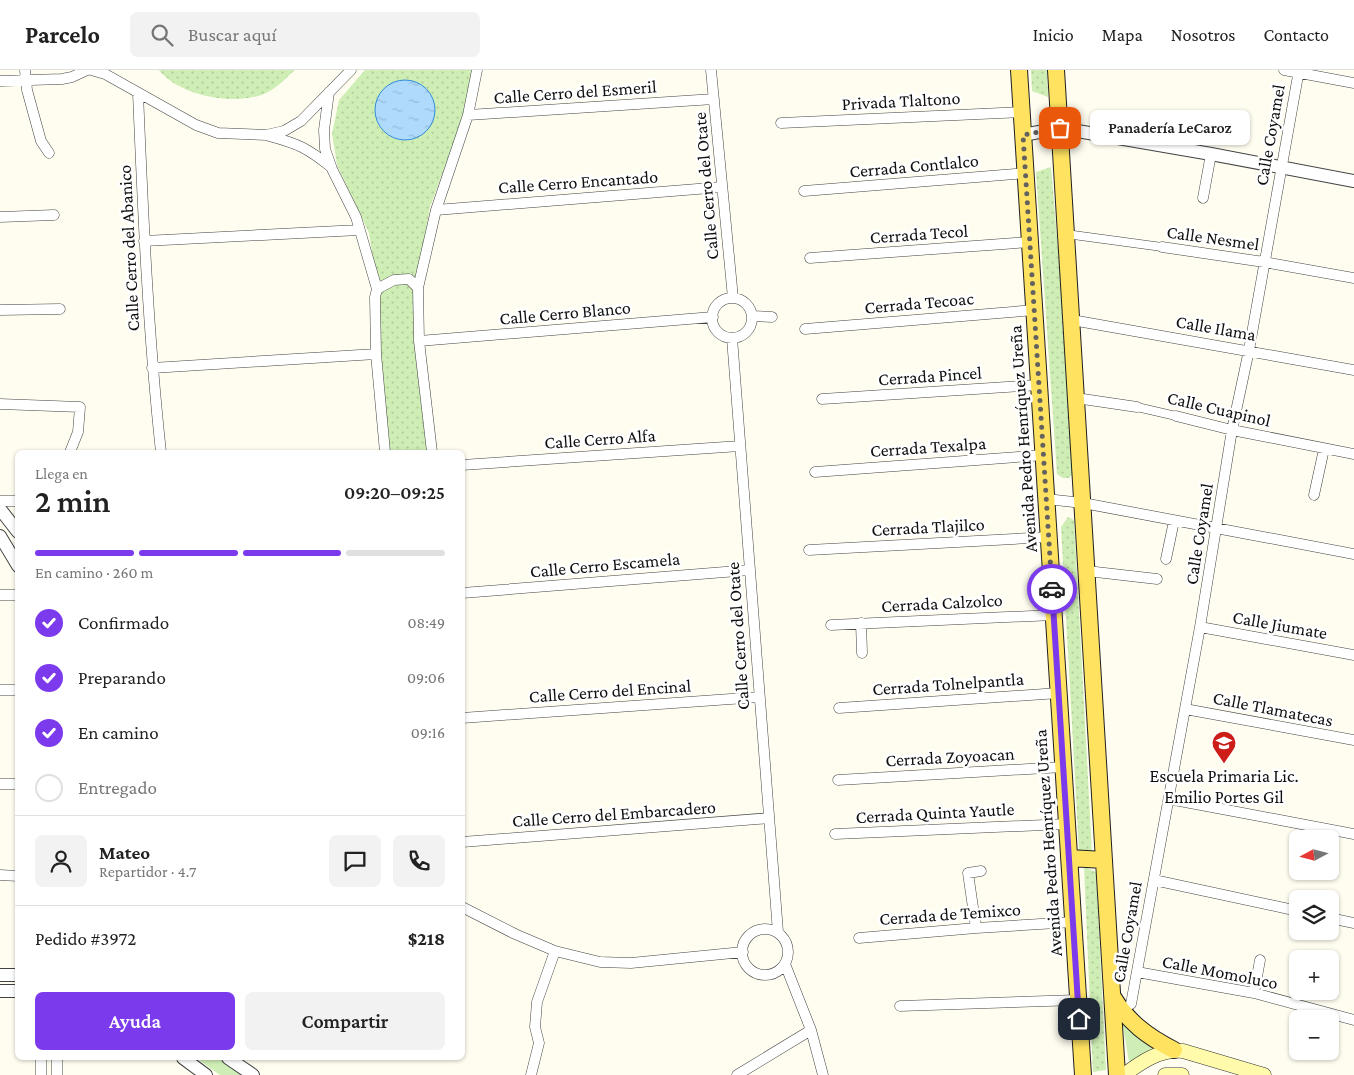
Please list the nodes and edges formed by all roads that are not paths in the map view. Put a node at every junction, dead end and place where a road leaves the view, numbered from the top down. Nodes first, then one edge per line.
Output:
1 (87, 70) edge
2 (92, 70) edge
3 (350, 70) edge
4 (477, 70) edge
5 (711, 70) edge
6 (1019, 70) edge
7 (1056, 70) edge
8 (1284, 70) edge
9 (1299, 71) edge
10 (25, 74) edge
11 (0, 81) edge
12 (1354, 83) edge
13 (329, 92) junction
14 (138, 93) junction
15 (714, 98) junction
16 (1022, 112) junction
17 (468, 115) junction
18 (781, 123) dead end
19 (1060, 128) junction
20 (266, 135) junction
21 (1023, 135) junction
22 (50, 153) dead end
23 (1211, 154) junction
24 (1280, 167) junction
25 (332, 169) junction
26 (1026, 173) junction
27 (1354, 181) edge
28 (722, 187) junction
29 (804, 191) dead end
30 (1203, 198) dead end
31 (436, 210) junction
32 (54, 216) dead end
33 (0, 217) edge
34 (359, 230) junction
35 (1066, 234) junction
36 (144, 241) junction
37 (1030, 242) junction
38 (1162, 247) joint
39 (810, 258) dead end
40 (1264, 262) junction
41 (1354, 278) edge
42 (418, 288) junction
43 (377, 289) junction
44 (733, 298) junction
45 (60, 309) dead end
46 (0, 310) edge
47 (1034, 310) junction
48 (752, 316) junction
49 (713, 317) junction
50 (772, 317) dead end
51 (1072, 320) junction
52 (805, 329) dead end
53 (732, 338) junction
54 (419, 341) junction
55 (1249, 350) junction
56 (376, 354) junction
57 (152, 368) junction
58 (1354, 370) edge
59 (1039, 386) junction
60 (1076, 398) junction
61 (822, 399) dead end
62 (0, 404) edge
63 (1137, 407) joint
64 (1176, 416) joint
65 (1232, 430) junction
66 (740, 446) junction
67 (1324, 449) junction
68 (71, 450) edge
69 (161, 450) edge
70 (385, 450) edge
71 (432, 450) edge
72 (1354, 454) edge
73 (1044, 455) junction
74 (465, 465) edge
75 (815, 472) dead end
76 (1314, 495) dead end
77 (1046, 499) junction
78 (0, 501) edge
79 (15, 501) edge
80 (1083, 503) junction
81 (0, 509) edge
82 (1174, 521) junction
83 (15, 528) edge
84 (1216, 528) junction
85 (0, 536) edge
86 (1049, 537) junction
87 (809, 550) dead end
88 (1354, 554) edge
89 (1166, 559) dead end
90 (15, 561) edge
91 (750, 570) junction
92 (1087, 571) junction
93 (1157, 579) dead end
94 (465, 593) edge
95 (0, 594) edge
96 (15, 595) edge
97 (1054, 615) junction
98 (861, 623) junction
99 (831, 625) dead end
100 (1200, 627) junction
101 (862, 653) dead end
102 (1354, 655) edge
103 (0, 690) edge
104 (15, 690) edge
105 (1059, 693) junction
106 (759, 697) junction
107 (839, 708) dead end
108 (1185, 709) junction
109 (465, 718) edge
110 (1354, 740) edge
111 (1063, 767) junction
112 (838, 780) dead end
113 (0, 784) edge
114 (15, 784) edge
115 (1169, 799) junction
116 (769, 818) junction
117 (1067, 824) junction
118 (835, 834) dead end
119 (1354, 834) edge
120 (465, 842) edge
121 (1069, 858) junction
122 (1104, 860) junction
123 (981, 871) dead end
124 (0, 876) edge
125 (15, 876) edge
126 (1154, 880) junction
127 (465, 909) edge
128 (1289, 909) edge
129 (1339, 920) edge
130 (1073, 922) junction
131 (1354, 923) edge
132 (976, 928) junction
133 (778, 932) junction
134 (859, 938) dead end
135 (555, 951) junction
136 (742, 952) junction
137 (1260, 960) dead end
138 (785, 964) junction
139 (1137, 972) junction
140 (0, 975) edge
141 (15, 975) edge
142 (0, 991) edge
143 (15, 991) edge
144 (1254, 993) junction
145 (1113, 996) junction
146 (1078, 1000) junction
147 (1131, 1004) dead end
148 (900, 1006) dead end
149 (1354, 1020) edge
150 (811, 1030) junction
151 (1174, 1050) junction
152 (41, 1060) edge
153 (57, 1060) edge
154 (186, 1060) edge
155 (231, 1060) edge
156 (41, 1075) edge
157 (57, 1075) edge
158 (206, 1075) edge
159 (253, 1075) edge
160 (531, 1075) edge
161 (737, 1075) edge
162 (823, 1075) edge
163 (1083, 1075) edge
164 (1117, 1075) edge
165 (1124, 1075) edge
166 (1165, 1075) edge
167 (1182, 1075) edge
168 (1264, 1075) edge

1 - 10 street
2 - 14 street
3 - 13 street
4 - 17 street
5 - 15 street, Calle Cerro del Otate
6 - 16 main road, Avenida Pedro Henríquez Ureña
7 - 19 main road
8 - 9 street
9 - 12 street
9 - 24 street, Calle Coyamel
10 - 11 street
10 - 22 street
13 - 20 street
13 - 25 street
14 - 20 street
14 - 36 street, Calle Cerro del Abanico
15 - 17 street, Calle Cerro del Esmeril
15 - 28 street, Calle Cerro del Otate
16 - 18 street, Privada Tlaltono
16 - 21 main road, Avenida Pedro Henríquez Ureña
17 - 31 street
19 - 21 street
19 - 23 street
19 - 35 main road
20 - 25 street
21 - 26 main road, Avenida Pedro Henríquez Ureña
23 - 24 street
23 - 30 street
24 - 27 street
24 - 40 street, Calle Coyamel
25 - 34 street
26 - 29 street, Cerrada Contlalco
26 - 37 main road, Avenida Pedro Henríquez Ureña
28 - 31 street, Calle Cerro Encantado
28 - 44 street, Calle Cerro del Otate
31 - 42 street
32 - 33 street
34 - 36 street
34 - 43 street
35 - 38 street, Calle Nesmel
35 - 51 main road
36 - 57 street, Calle Cerro del Abanico
37 - 39 street, Cerrada Tecol
37 - 47 main road, Avenida Pedro Henríquez Ureña
38 - 40 street, Calle Nesmel
40 - 41 street, Calle Nesmel
40 - 55 street, Calle Coyamel
42 - 43 street
42 - 54 street
43 - 56 street
44 - 48 street
44 - 49 street
45 - 46 street
47 - 52 street, Cerrada Tecoac
47 - 59 main road, Avenida Pedro Henríquez Ureña
48 - 50 street
48 - 53 street
49 - 53 street
49 - 54 street, Calle Cerro Blanco
51 - 55 street, Calle Ilama
51 - 60 main road
53 - 66 street, Calle Cerro del Otate
54 - 71 street
55 - 58 street, Calle Ilama
55 - 65 street, Calle Coyamel
56 - 57 street
56 - 70 street
57 - 69 street, Calle Cerro del Abanico
59 - 61 street, Cerrada Pincel
59 - 73 main road, Avenida Pedro Henríquez Ureña
60 - 63 street, Calle Cuapinol
60 - 80 main road
62 - 68 street
63 - 64 street, Calle Cuapinol
64 - 65 street, Calle Cuapinol
65 - 67 street, Calle Cuapinol
65 - 84 street, Calle Coyamel
66 - 74 street, Calle Cerro Alfa
66 - 91 street, Calle Cerro del Otate
67 - 72 street, Calle Cuapinol
67 - 76 street
73 - 75 street, Cerrada Texalpa
73 - 77 main road, Avenida Pedro Henríquez Ureña
77 - 80 street
77 - 86 main road, Avenida Pedro Henríquez Ureña
78 - 79 street
80 - 82 street
80 - 92 main road
81 - 83 street
82 - 84 street
82 - 89 street
84 - 88 street
84 - 100 street, Calle Coyamel
85 - 90 street
86 - 87 street, Cerrada Tlajilco
86 - 97 main road, Avenida Pedro Henríquez Ureña
91 - 94 street, Calle Cerro Escamela
91 - 106 street, Calle Cerro del Otate
92 - 93 street
92 - 122 main road
95 - 96 street
97 - 98 street, Cerrada Calzolco
97 - 105 main road, Avenida Pedro Henríquez Ureña
98 - 99 street, Cerrada Calzolco
98 - 101 street
100 - 102 street, Calle Jiumate
100 - 108 street, Calle Coyamel
103 - 104 street
105 - 107 street, Cerrada Tolnelpantla
105 - 111 main road, Avenida Pedro Henríquez Ureña
106 - 109 street, Calle Cerro del Encinal
106 - 116 street, Calle Cerro del Otate
108 - 110 street, Calle Tlamatecas
108 - 115 street, Calle Coyamel
111 - 112 street, Cerrada Zoyoacan
111 - 117 main road, Avenida Pedro Henríquez Ureña
113 - 114 street
115 - 119 street
115 - 126 street, Calle Coyamel
116 - 120 street, Calle Cerro del Embarcadero
116 - 133 street, Calle Cerro del Otate
117 - 118 street, Cerrada Quinta Yautle
117 - 121 main road, Avenida Pedro Henríquez Ureña
121 - 122 main road
121 - 130 main road, Avenida Pedro Henríquez Ureña
122 - 145 main road
123 - 132 street
124 - 125 street
126 - 128 street
126 - 139 street, Calle Coyamel
127 - 135 street
129 - 131 street
130 - 132 street, Cerrada de Temixco
130 - 146 main road, Avenida Pedro Henríquez Ureña
132 - 134 street, Cerrada de Temixco
133 - 136 street
133 - 138 street
135 - 136 street
135 - 160 street
136 - 138 street
137 - 144 street
138 - 150 street
139 - 144 street, Calle Momoluco
139 - 147 street, Calle Coyamel
140 - 141 street
142 - 143 street
144 - 149 street, Calle Momoluco
145 - 151 main road
145 - 164 main road
146 - 148 street
146 - 163 main road, Avenida Pedro Henríquez Ureña
150 - 161 street
150 - 162 street
151 - 165 main road
151 - 168 main road
152 - 156 street
153 - 157 street
154 - 158 street
155 - 159 street
166 - 167 main road

